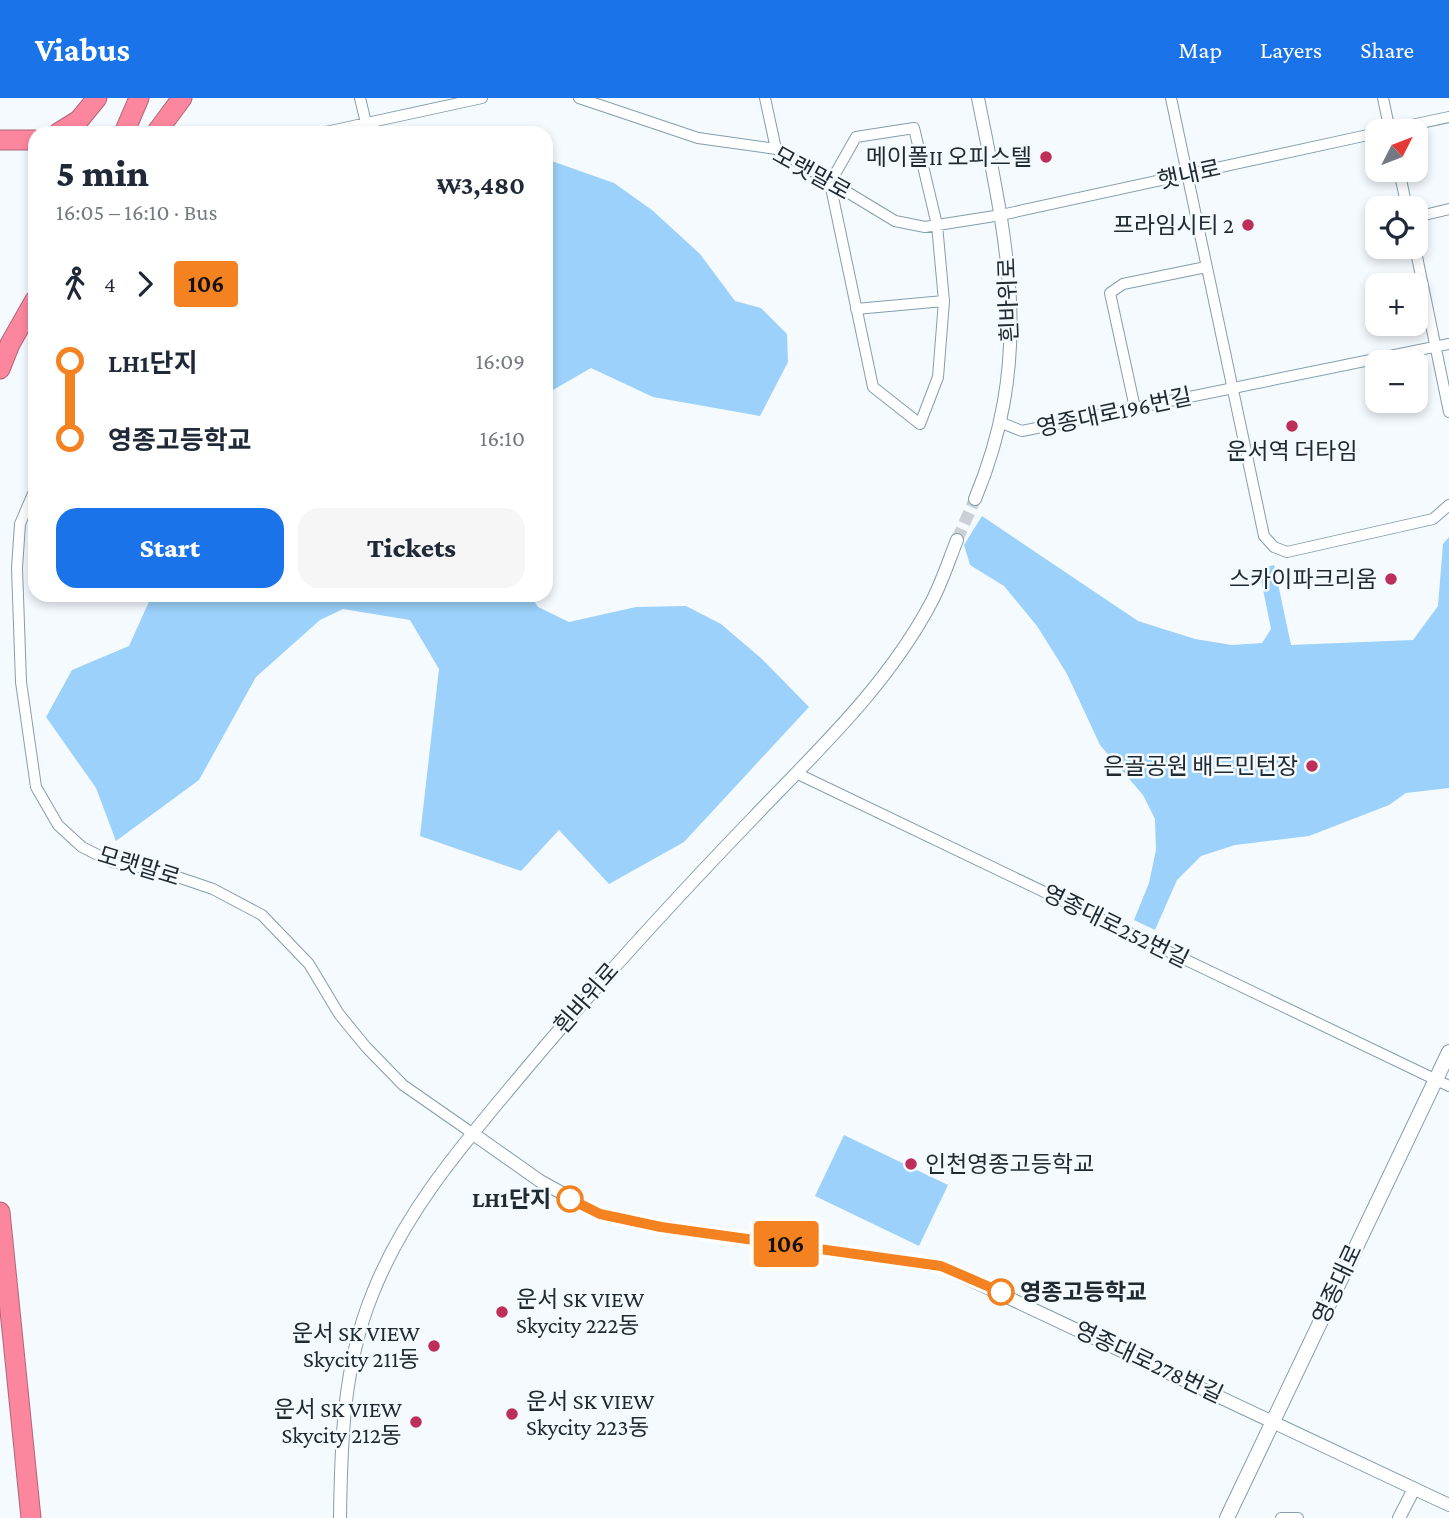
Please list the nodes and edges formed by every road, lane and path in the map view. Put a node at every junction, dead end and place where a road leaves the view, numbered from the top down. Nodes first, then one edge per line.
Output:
1 (97, 98) edge
2 (138, 98) edge
3 (182, 98) edge
4 (360, 98) edge
5 (482, 98) edge
6 (579, 98) edge
7 (765, 98) edge
8 (978, 98) edge
9 (1171, 98) edge
10 (1383, 98) edge
11 (1449, 117) edge
12 (1386, 119) edge
13 (1428, 122) edge
14 (366, 123) junction
15 (69, 126) edge
16 (127, 126) edge
17 (161, 126) edge
18 (352, 126) edge
19 (1365, 136) edge
20 (0, 140) edge
21 (28, 140) edge
22 (776, 149) junction
23 (1188, 174) junction
24 (830, 183) junction
25 (1449, 209) edge
26 (1428, 214) edge
27 (1001, 215) junction
28 (937, 225) junction
29 (1417, 259) edge
30 (1206, 267) junction
31 (944, 301) junction
32 (856, 309) junction
33 (28, 312) edge
34 (28, 327) edge
35 (1449, 344) edge
36 (1433, 348) junction
37 (0, 369) edge
38 (0, 379) edge
39 (1231, 388) junction
40 (1135, 408) junction
41 (1449, 412) edge
42 (999, 422) junction
43 (975, 499) tunnel mouth
44 (28, 505) edge
45 (1449, 505) edge
46 (957, 540) tunnel mouth
47 (796, 773) junction
48 (1449, 1052) edge
49 (1442, 1084) edge
50 (472, 1133) junction
51 (0, 1212) edge
52 (1273, 1421) junction
53 (1414, 1489) junction
54 (1449, 1505) edge
55 (31, 1518) edge
56 (340, 1518) edge
57 (1227, 1518) edge
58 (1281, 1518) edge
59 (1298, 1518) edge
60 (1399, 1518) edge

1 - 15 highway
2 - 16 highway
3 - 17 highway
4 - 14 street
5 - 14 street
6 - 22 street, 모랫말로
7 - 22 street
8 - 27 street, 흰바위로
9 - 23 street
10 - 12 street
11 - 13 street
14 - 18 street
19 - 23 street, 햇내로
20 - 21 highway
22 - 24 street, 모랫말로
23 - 27 street, 햇내로
23 - 30 street
24 - 28 street, 모랫말로
24 - 28 street
24 - 32 street
25 - 26 street
27 - 28 street, 모랫말로
27 - 42 street, 흰바위로
28 - 31 street
29 - 36 street
30 - 39 street
30 - 40 street
31 - 32 street
31 - 32 street
33 - 37 highway
34 - 38 highway
35 - 36 street, 영종대로196번길
36 - 39 street, 영종대로196번길
36 - 41 street
39 - 40 street, 영종대로196번길
39 - 45 street
40 - 42 street, 영종대로196번길
42 - 43 street, 흰바위로
44 - 50 street, 모랫말로
46 - 47 street, 흰바위로
47 - 49 street, 영종대로252번길
47 - 50 street, 흰바위로
48 - 49 main road, 영종대로
49 - 52 main road, 영종대로
50 - 52 street, 영종대로278번길
50 - 56 street, 흰바위로
51 - 55 highway
52 - 53 street, 영종대로278번길
52 - 57 main road, 영종대로
53 - 54 street, 영종대로278번길
53 - 60 street
58 - 59 street

